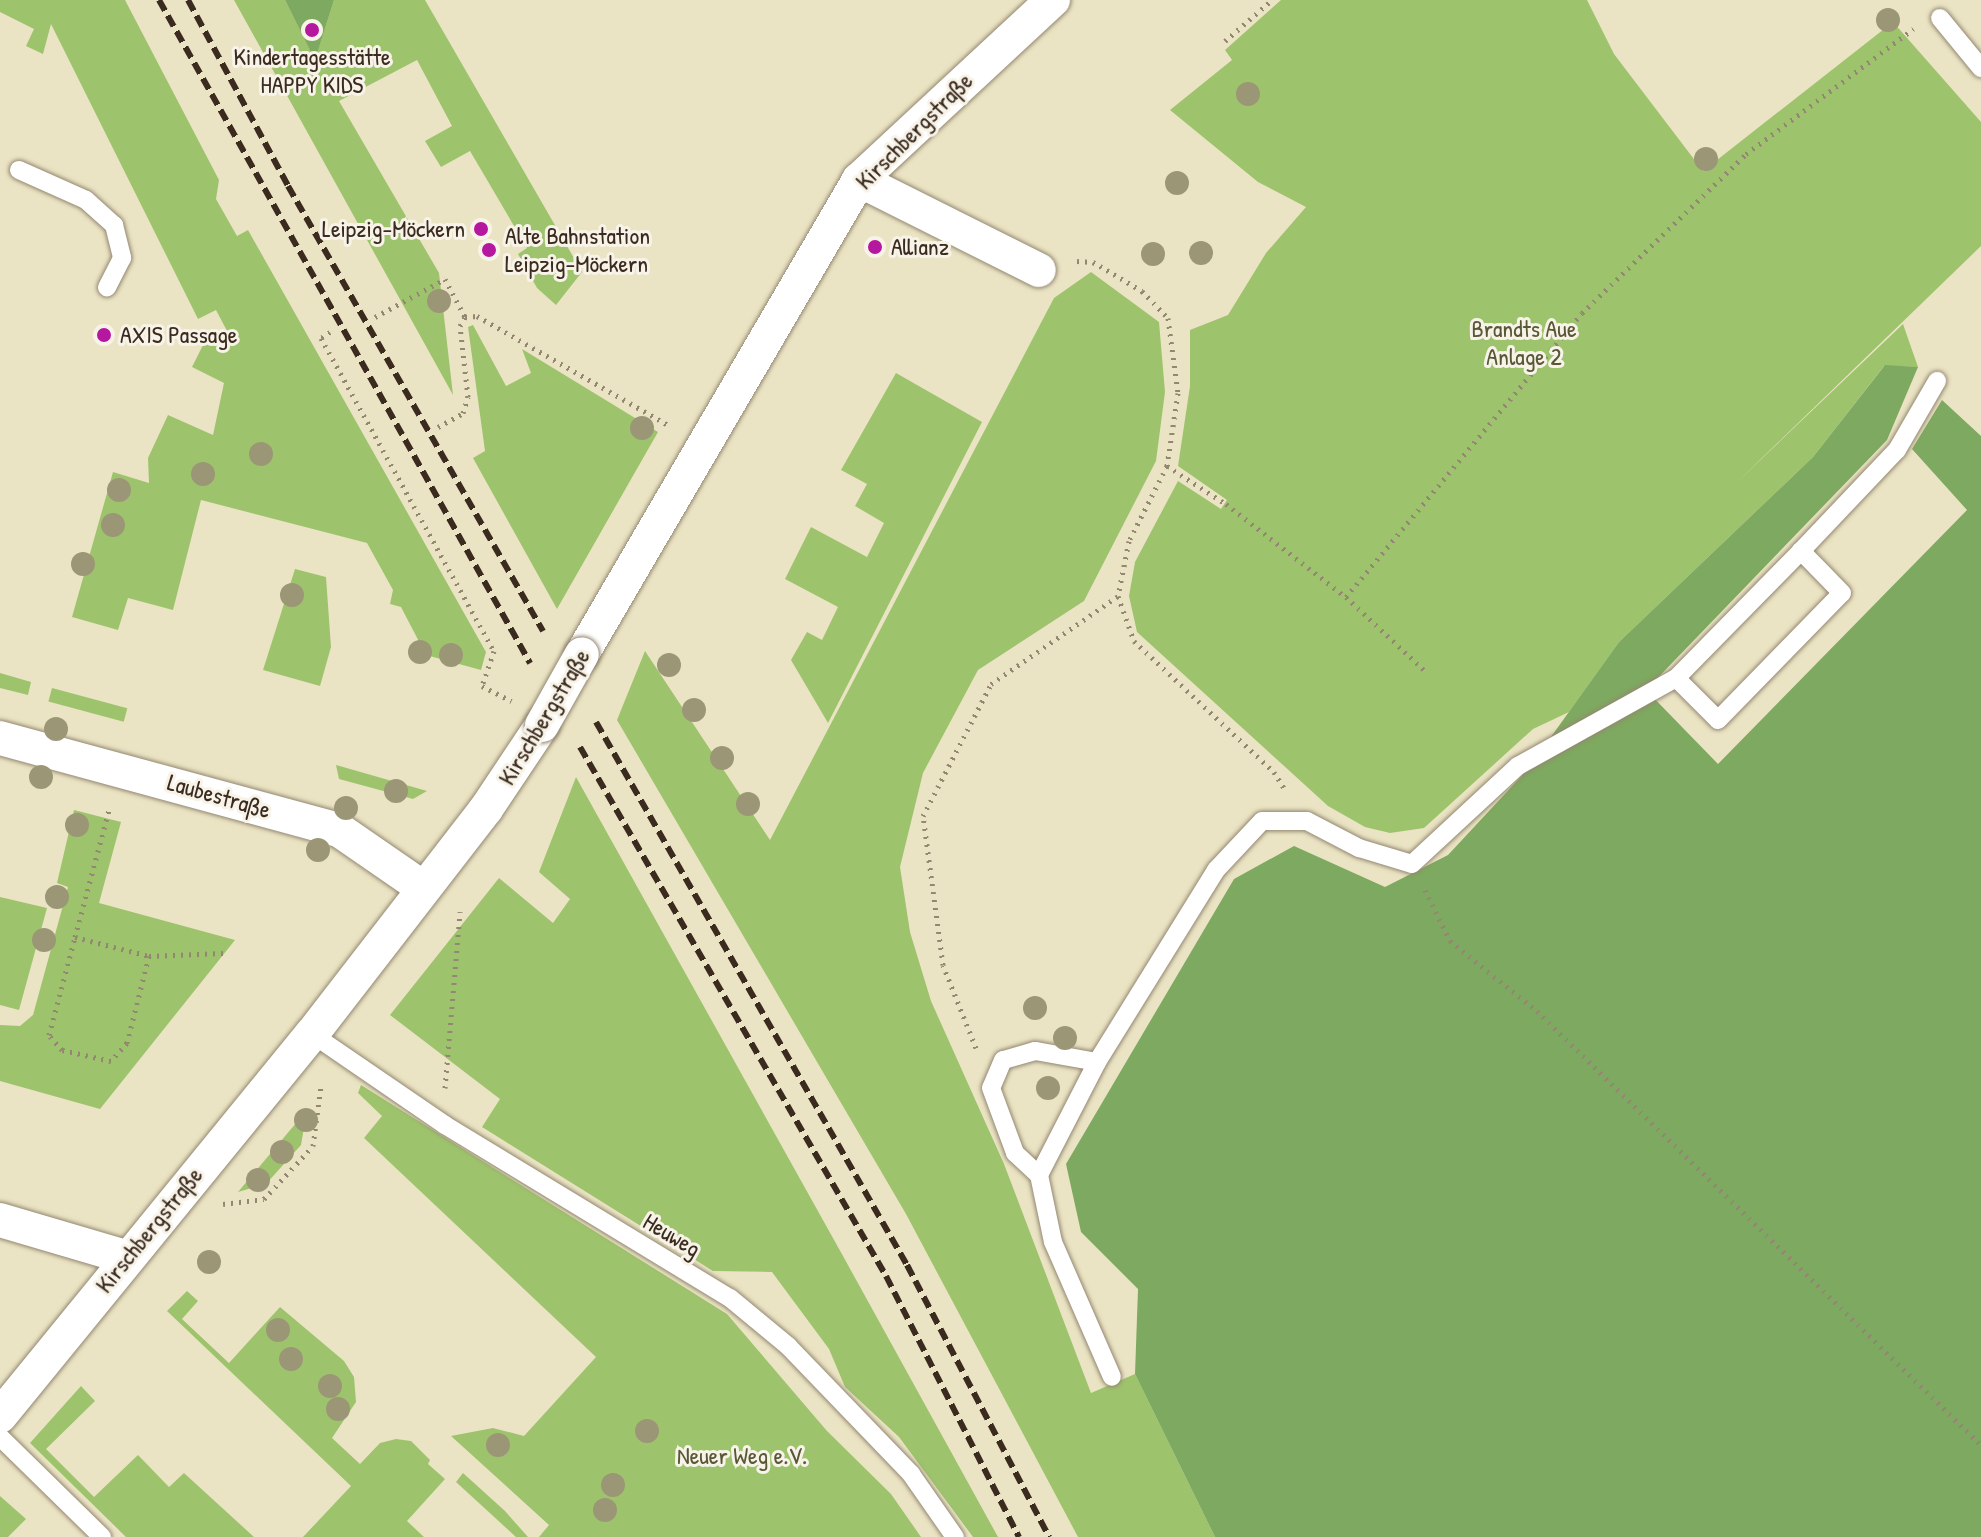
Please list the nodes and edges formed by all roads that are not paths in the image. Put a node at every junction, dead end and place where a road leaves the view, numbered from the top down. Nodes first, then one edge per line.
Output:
1 (1053, 0) edge
2 (1940, 18) road end
3 (1981, 68) edge
4 (19, 170) dead end
5 (859, 180) junction
6 (1039, 270) dead end
7 (107, 287) dead end
8 (1937, 381) dead end
9 (1801, 551) junction
10 (1676, 678) junction
11 (0, 738) edge
12 (423, 888) junction
13 (312, 1034) junction
14 (1097, 1062) junction
15 (1039, 1175) junction
16 (0, 1220) edge
17 (126, 1257) junction
18 (1112, 1377) dead end
19 (0, 1416) edge
20 (0, 1437) edge
21 (102, 1537) edge
22 (955, 1537) edge

1 - 5 street, Kirschbergstraße
2 - 3 lane
4 - 7 lane
5 - 6 street
5 - 12 street, Kirschbergstraße, bridge
8 - 9 lane
9 - 10 lane
9 - 10 lane
10 - 14 lane
11 - 12 street, Laubestraße
12 - 13 street, Kirschbergstraße
13 - 17 street, Kirschbergstraße
13 - 22 lane, Heuweg
14 - 15 lane
14 - 15 lane
15 - 18 lane
16 - 17 street
17 - 19 street, Kirschbergstraße
20 - 21 lane

